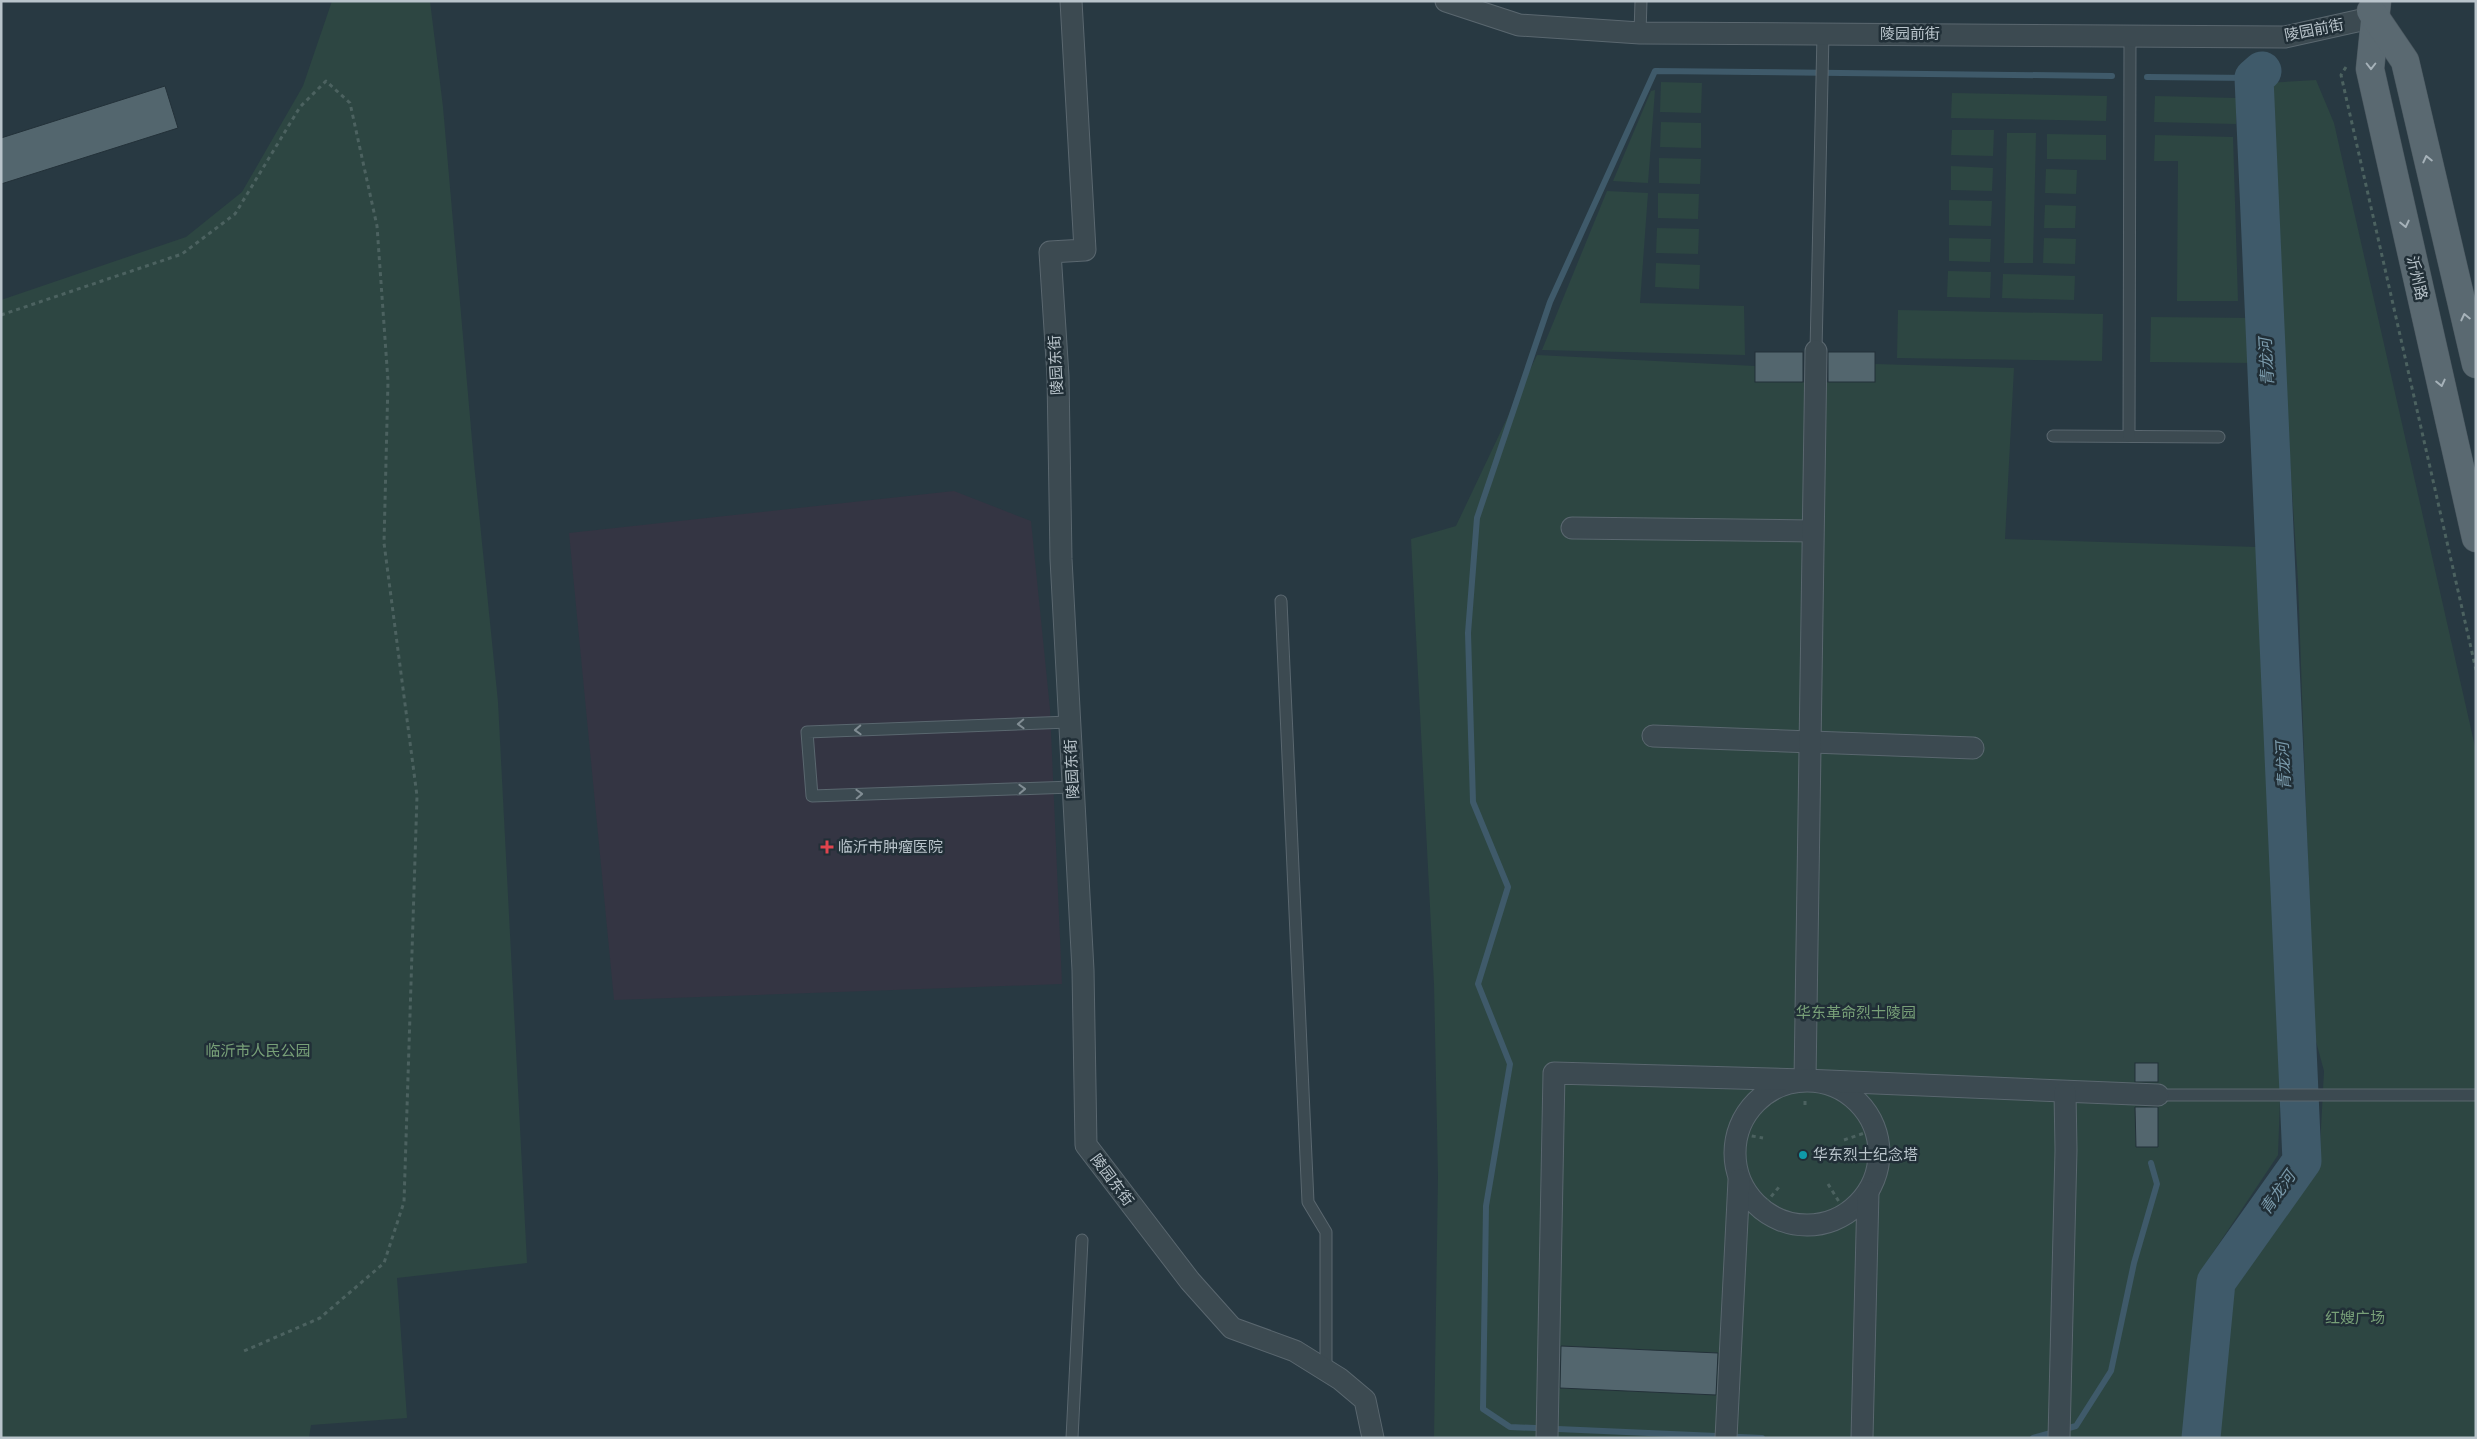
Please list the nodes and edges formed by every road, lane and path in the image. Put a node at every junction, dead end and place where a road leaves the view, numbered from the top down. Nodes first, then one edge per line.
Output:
1 (1071, 1) edge
2 (1446, 1) edge
3 (1642, 1) edge
4 (2372, 6) edge
5 (1640, 33) junction
6 (1824, 34) junction
7 (2130, 36) junction
8 (2351, 58) dead end
9 (1, 314) edge
10 (1816, 352) joint
11 (2476, 364) edge
12 (2053, 436) dead end
13 (2128, 436) junction
14 (2219, 437) dead end
15 (1572, 528) dead end
16 (1812, 531) junction
17 (2476, 538) edge
18 (1281, 601) dead end
19 (2476, 670) edge
20 (1070, 722) junction
21 (1653, 736) dead end
22 (1809, 742) junction
23 (1973, 748) dead end
24 (1072, 787) junction
25 (1805, 1080) junction
26 (2065, 1092) junction
27 (2158, 1094) joint
28 (2476, 1095) edge
29 (1876, 1128) junction
30 (1736, 1133) junction
31 (1764, 1138) dead end
32 (1844, 1140) dead end
33 (1739, 1180) junction
34 (1828, 1184) dead end
35 (1779, 1187) dead end
36 (1868, 1192) junction
37 (1761, 1209) junction
38 (1846, 1213) junction
39 (1082, 1240) dead end
40 (244, 1351) dead end
41 (1326, 1370) junction
42 (2059, 1428) edge
43 (1726, 1429) edge
44 (1862, 1432) edge
45 (1072, 1438) edge
46 (1374, 1438) edge
47 (1547, 1438) edge

1 - 20 street, 陵园东街
2 - 5 street, 陵园前街
3 - 5 lane
4 - 7 street, 陵园前街
11 -> 4 main road
4 -> 17 main road, 沂州路
5 - 6 street, 陵园前街
6 - 7 street, 陵园前街
6 - 10 lane
7 - 13 lane
8 - 19 path
9 - 40 path
10 - 16 street
12 - 13 lane
13 - 14 lane
15 - 16 street
16 - 22 street
18 - 41 lane
20 - 24 street, 陵园东街
20 -> 24 lane
21 - 22 street
22 - 23 street
22 - 25 street
24 - 41 street, 陵园东街
25 - 26 street
25 - 29 street
25 - 30 street
25 - 47 street
26 - 27 street
26 - 42 street
27 - 28 lane
29 - 32 path
29 - 36 street
30 - 31 path
30 - 33 street
33 - 37 street
33 - 43 street
34 - 38 path
35 - 37 path
36 - 38 street
36 - 44 street
37 - 38 street
39 - 45 lane
41 - 46 street, 陵园东街

